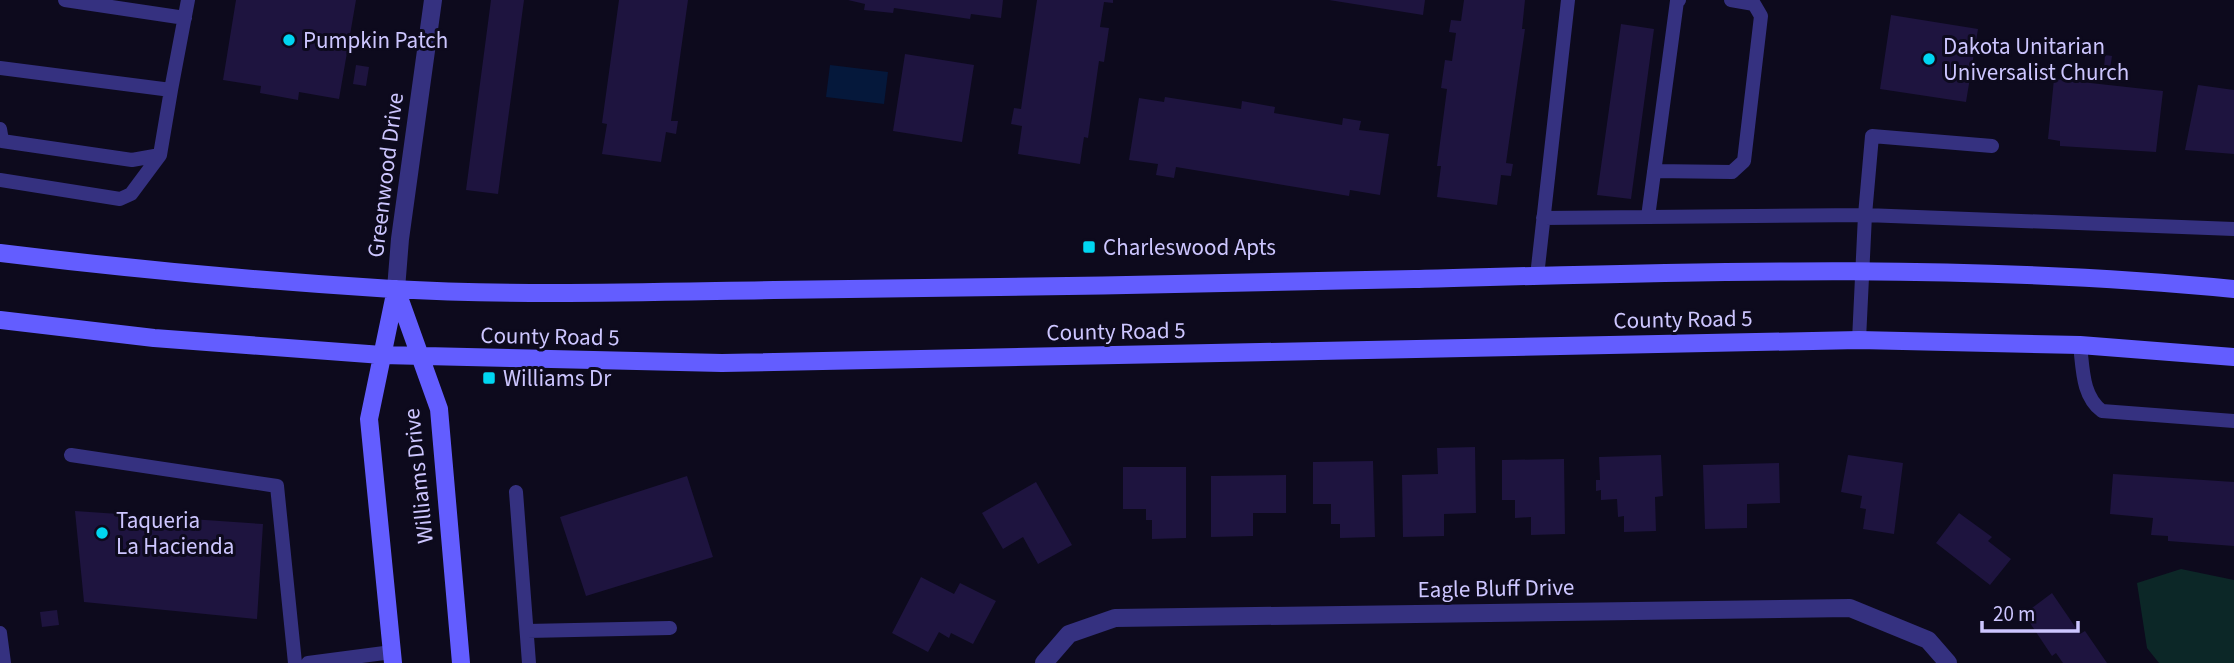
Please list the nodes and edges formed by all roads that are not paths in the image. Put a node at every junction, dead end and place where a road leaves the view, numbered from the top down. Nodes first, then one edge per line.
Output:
1 (65, 0) edge
2 (188, 0) edge
3 (433, 0) edge
4 (1568, 0) edge
5 (1679, 0) edge
6 (1731, 0) edge
7 (185, 18) junction
8 (0, 68) edge
9 (170, 90) junction
10 (0, 129) edge
11 (1992, 146) dead end
12 (160, 155) junction
13 (1654, 171) junction
14 (0, 180) edge
15 (1864, 215) junction
16 (1648, 216) junction
17 (1544, 218) junction
18 (2234, 229) edge
19 (0, 253) edge
20 (1862, 272) junction
21 (1538, 276) junction
22 (396, 289) junction
23 (2234, 289) edge
24 (0, 320) edge
25 (1859, 340) junction
26 (2080, 345) junction
27 (382, 355) junction
28 (2234, 357) edge
29 (421, 358) junction
30 (2234, 421) edge
31 (71, 455) dead end
32 (516, 492) dead end
33 (670, 628) dead end
34 (527, 631) junction
35 (0, 633) edge
36 (393, 658) edge
37 (4, 663) edge
38 (295, 663) edge
39 (308, 663) edge
40 (461, 663) edge
41 (529, 663) edge
42 (1044, 663) edge
43 (1948, 663) edge

1 - 7 lane
2 - 7 lane
3 - 22 street, Greenwood Drive
4 - 17 lane
5 - 13 lane
6 - 13 lane
7 - 9 lane
8 - 9 lane
9 - 12 lane
10 - 12 lane
11 - 15 lane
12 - 14 lane
13 - 16 lane
15 - 16 lane
15 - 18 lane
15 - 20 lane
16 - 17 lane
17 - 21 lane
19 - 22 main road, County Road 5
20 - 21 main road, County Road 5
20 - 23 main road, County Road 5
20 - 25 lane
21 - 22 main road, County Road 5
22 - 27 main road, Greenwood Drive
22 - 29 main road, Williams Drive
24 - 27 main road, County Road 5
25 - 26 main road, County Road 5
25 - 29 main road, County Road 5
26 - 28 main road, County Road 5
26 - 30 lane
27 - 29 main road, County Road 5
27 - 36 main road, Williams Drive
29 - 40 main road, Williams Drive
31 - 38 lane
32 - 34 lane
33 - 34 lane
34 - 41 lane
35 - 37 lane
36 - 39 lane
42 - 43 street, Eagle Bluff Drive

